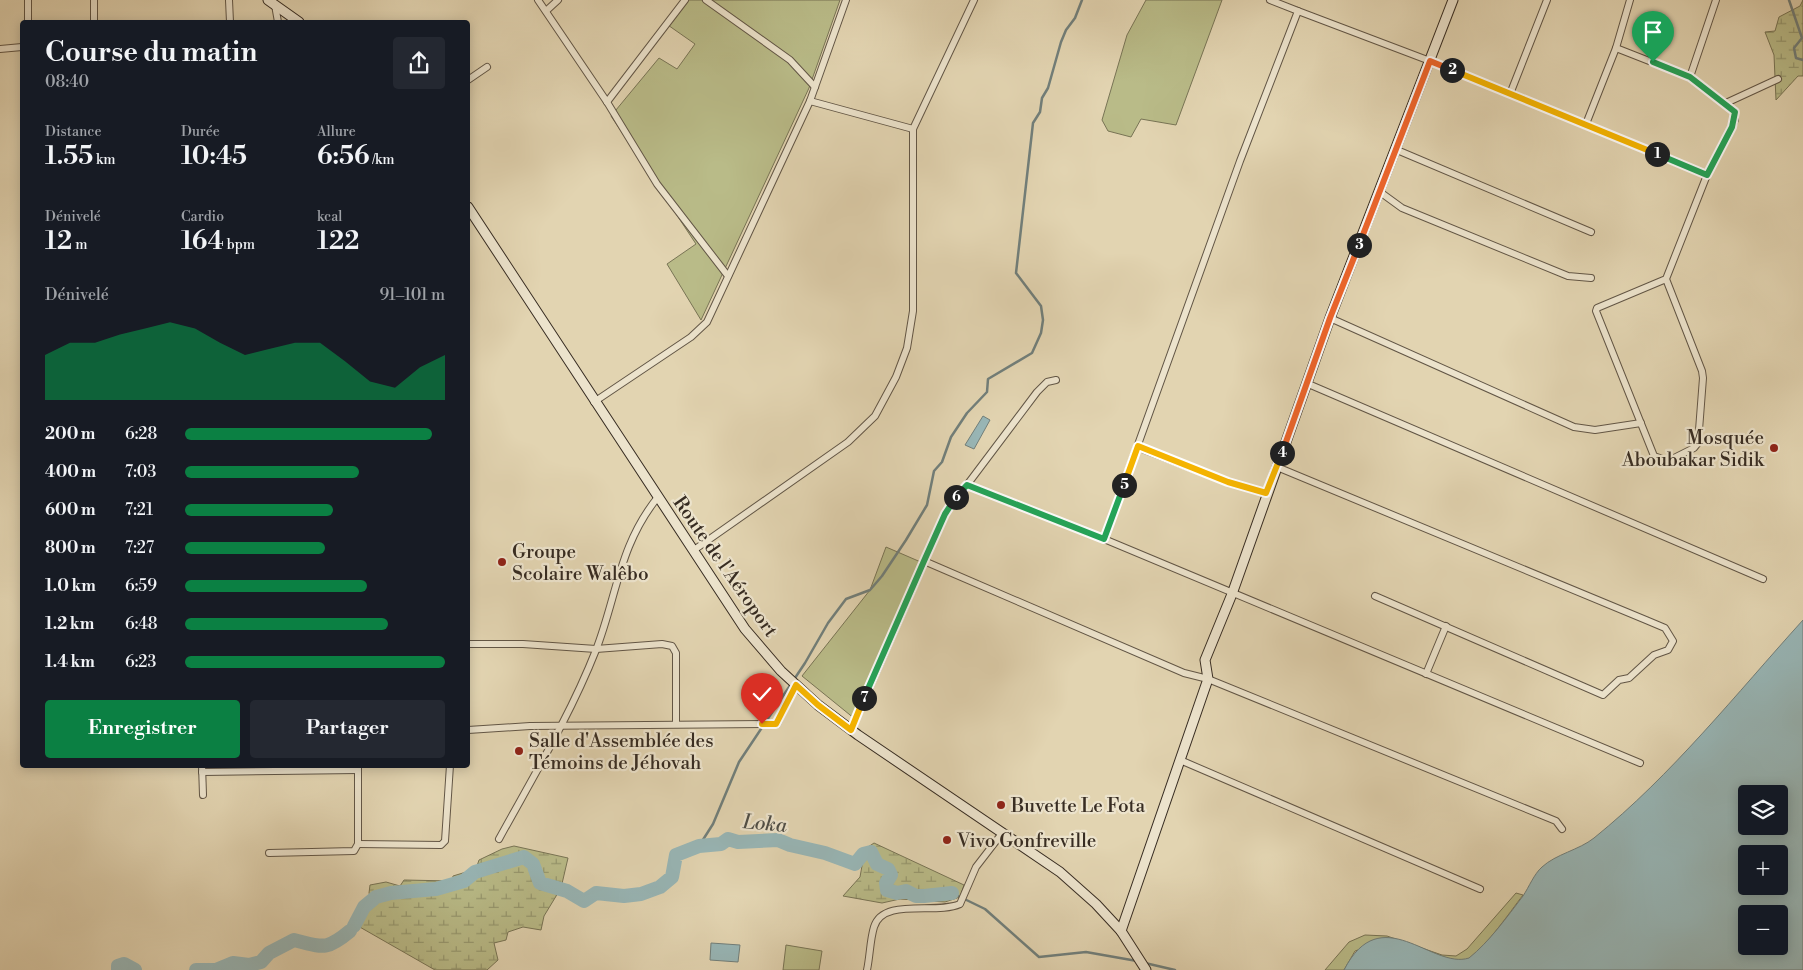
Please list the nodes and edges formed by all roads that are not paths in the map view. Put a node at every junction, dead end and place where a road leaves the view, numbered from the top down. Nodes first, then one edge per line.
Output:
1 (28, 0) edge
2 (94, 0) edge
3 (229, 0) edge
4 (538, 0) edge
5 (558, 0) edge
6 (685, 0) edge
7 (706, 0) edge
8 (846, 0) edge
9 (974, 0) edge
10 (1270, 0) edge
11 (1453, 0) edge
12 (1548, 0) edge
13 (1630, 0) edge
14 (1716, 0) edge
15 (272, 2) edge
16 (546, 11) junction
17 (1298, 11) junction
18 (28, 20) edge
19 (94, 20) edge
20 (230, 20) edge
21 (277, 20) edge
22 (296, 20) edge
23 (20, 47) edge
24 (1616, 48) junction
25 (0, 49) edge
26 (1430, 61) junction
27 (487, 67) dead end
28 (1690, 77) junction
29 (470, 79) edge
30 (1778, 79) dead end
31 (815, 87) junction
32 (1510, 94) junction
33 (810, 101) junction
34 (607, 102) junction
35 (1726, 103) junction
36 (1586, 124) junction
37 (913, 129) junction
38 (1397, 150) junction
39 (1707, 175) junction
40 (1380, 192) junction
41 (470, 210) edge
42 (1591, 232) dead end
43 (728, 276) junction
44 (1591, 278) dead end
45 (1666, 279) junction
46 (1330, 318) junction
47 (1056, 380) dead end
48 (1306, 383) junction
49 (594, 402) junction
50 (1640, 423) junction
51 (1138, 446) junction
52 (1277, 467) junction
53 (967, 485) junction
54 (1266, 493) junction
55 (658, 497) junction
56 (1104, 539) junction
57 (694, 550) junction
58 (924, 561) junction
59 (1763, 579) dead end
60 (1232, 594) junction
61 (1374, 596) dead end
62 (1446, 626) junction
63 (470, 644) edge
64 (596, 649) junction
65 (1426, 674) junction
66 (1208, 679) junction
67 (796, 685) junction
68 (676, 724) junction
69 (562, 726) junction
70 (470, 730) edge
71 (851, 730) junction
72 (1180, 760) junction
73 (1640, 763) dead end
74 (202, 768) edge
75 (358, 768) edge
76 (450, 768) edge
77 (203, 795) dead end
78 (1562, 829) dead end
79 (1003, 832) junction
80 (498, 839) dead end
81 (358, 844) junction
82 (269, 853) dead end
83 (1480, 889) dead end
84 (1121, 931) junction
85 (868, 970) edge
86 (1146, 970) edge

1 - 18 street
2 - 19 street
3 - 20 street
4 - 16 street
5 - 16 street
6 - 34 street
7 - 31 street
8 - 31 street
9 - 37 street
10 - 17 street
11 - 26 main road
12 - 32 street
13 - 24 street
14 - 28 street
15 - 21 street
15 - 22 main road
16 - 34 street
17 - 26 street
17 - 51 street
23 - 25 street
24 - 28 street
24 - 36 street
26 - 32 street
26 - 38 main road
27 - 29 street
28 - 35 street
30 - 35 street
31 - 33 street
32 - 36 street
33 - 37 street
33 - 43 street
34 - 43 street
35 - 39 street
36 - 39 street
37 - 57 street
38 - 40 main road
38 - 42 street
39 - 45 street
40 - 44 street
40 - 46 main road
41 - 49 main road, Route de l'Aéroport
43 - 49 street
45 - 50 street
45 - 50 street
46 - 48 main road
46 - 50 street
47 - 53 street
48 - 52 main road
48 - 59 street
49 - 55 main road, Route de l'Aéroport
51 - 54 street
51 - 56 street
52 - 54 main road
52 - 62 street
53 - 56 street
53 - 58 street
54 - 60 main road
55 - 57 main road, Route de l'Aéroport
55 - 64 street
56 - 60 street
57 - 67 main road, Route de l'Aéroport
58 - 66 street
58 - 71 street
60 - 65 street
60 - 66 main road
61 - 62 street
62 - 65 street
63 - 64 street
64 - 68 street
64 - 69 street
65 - 73 street
66 - 72 main road
66 - 78 street
67 - 68 street
67 - 71 main road, Route de l'Aéroport
68 - 69 street
69 - 70 street
69 - 80 street
71 - 79 main road, Route de l'Aéroport
72 - 83 street
72 - 84 main road
74 - 75 street
74 - 77 street
75 - 81 street
76 - 81 street
79 - 84 main road, Route de l'Aéroport
79 - 85 street
81 - 82 street
84 - 86 main road, Route de l'Aéroport

